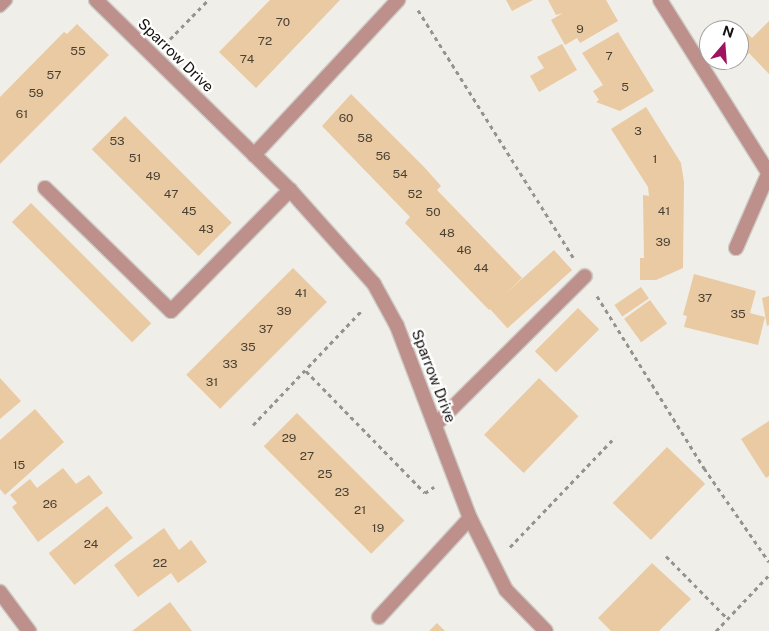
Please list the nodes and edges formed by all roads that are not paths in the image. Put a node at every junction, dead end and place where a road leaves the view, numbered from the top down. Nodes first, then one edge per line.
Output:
1 (5, 0) edge
2 (96, 0) edge
3 (398, 0) edge
4 (660, 0) edge
5 (0, 5) edge
6 (254, 155) junction
7 (769, 172) edge
8 (45, 188) dead end
9 (290, 190) junction
10 (736, 248) dead end
11 (585, 276) dead end
12 (435, 425) junction
13 (470, 518) junction
14 (0, 592) edge
15 (379, 617) dead end
16 (29, 631) edge
17 (546, 631) edge

1 - 5 street
2 - 6 street, Sparrow Drive
3 - 6 street
4 - 7 street
6 - 9 street, Sparrow Drive
7 - 10 street
8 - 9 street
9 - 12 street, Sparrow Drive
11 - 12 street
12 - 13 street, Sparrow Drive
13 - 15 street
13 - 17 street, Sparrow Drive
14 - 16 street

